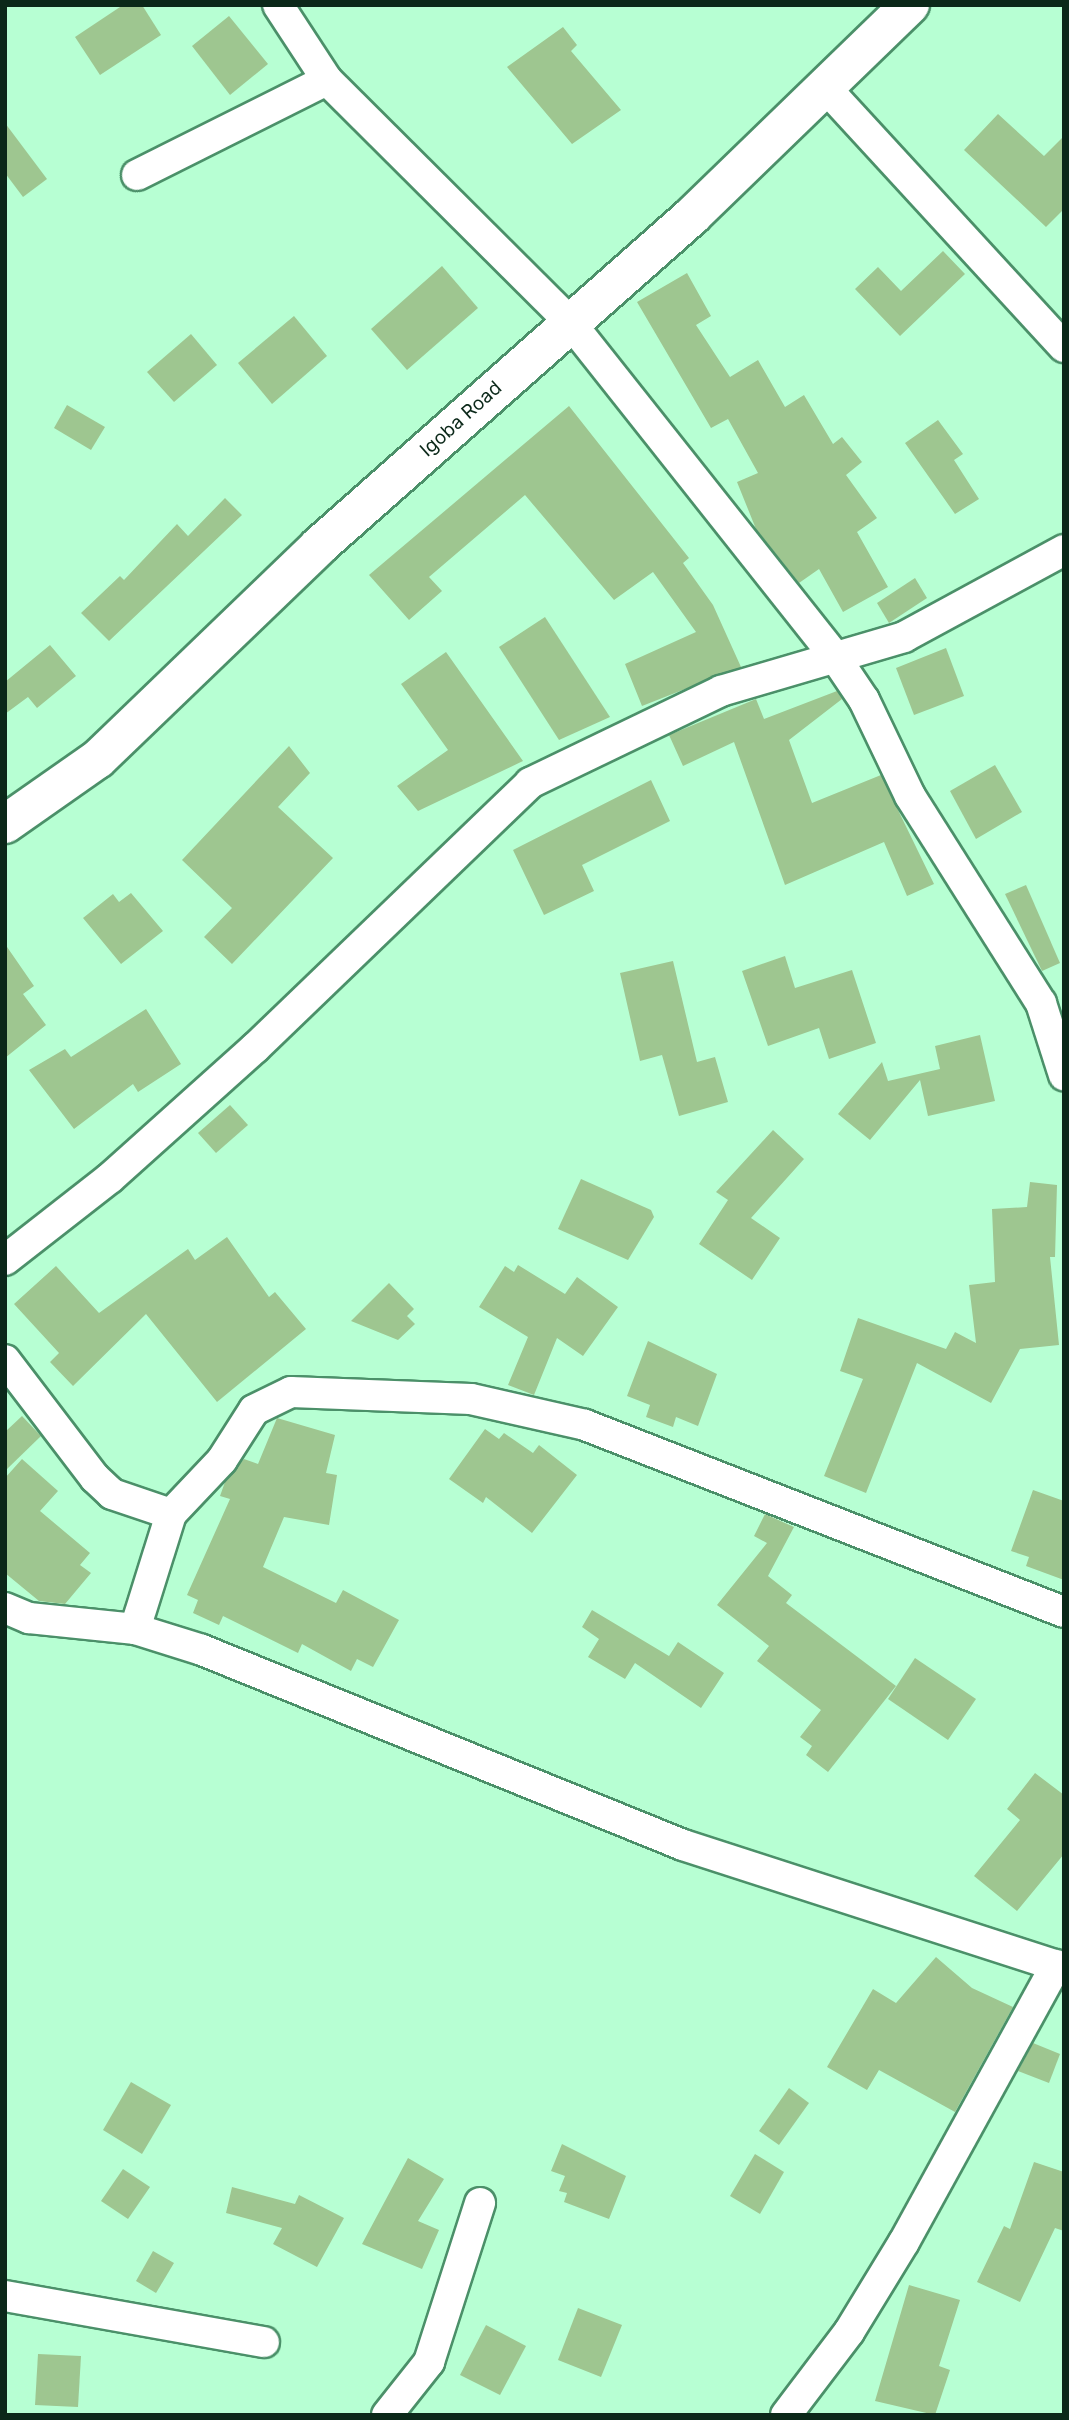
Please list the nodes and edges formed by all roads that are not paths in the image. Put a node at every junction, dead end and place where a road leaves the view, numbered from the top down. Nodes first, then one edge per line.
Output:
1 (278, 5) edge
2 (910, 5) edge
3 (327, 80) junction
4 (823, 85) junction
5 (137, 175) dead end
6 (569, 321) junction
7 (1064, 347) edge
8 (1064, 550) edge
9 (833, 654) junction
10 (5, 824) edge
11 (1052, 996) edge
12 (1064, 1075) edge
13 (5, 1260) edge
14 (5, 1360) edge
15 (171, 1514) junction
16 (5, 1608) edge
17 (1064, 1612) edge
18 (135, 1629) junction
19 (1060, 1967) edge
20 (480, 2203) dead end
21 (5, 2296) edge
22 (264, 2342) dead end
23 (387, 2415) edge
24 (786, 2415) edge

1 - 3 street
2 - 4 street, Igoba Road
3 - 5 street
3 - 6 street
4 - 6 street, Igoba Road
4 - 7 street
6 - 9 street
6 - 10 street, Igoba Road
8 - 9 street
9 - 11 street
9 - 13 street
11 - 12 street
14 - 15 street
15 - 17 street
15 - 18 street
16 - 18 street
18 - 19 street
19 - 24 street
20 - 23 street
21 - 22 street

